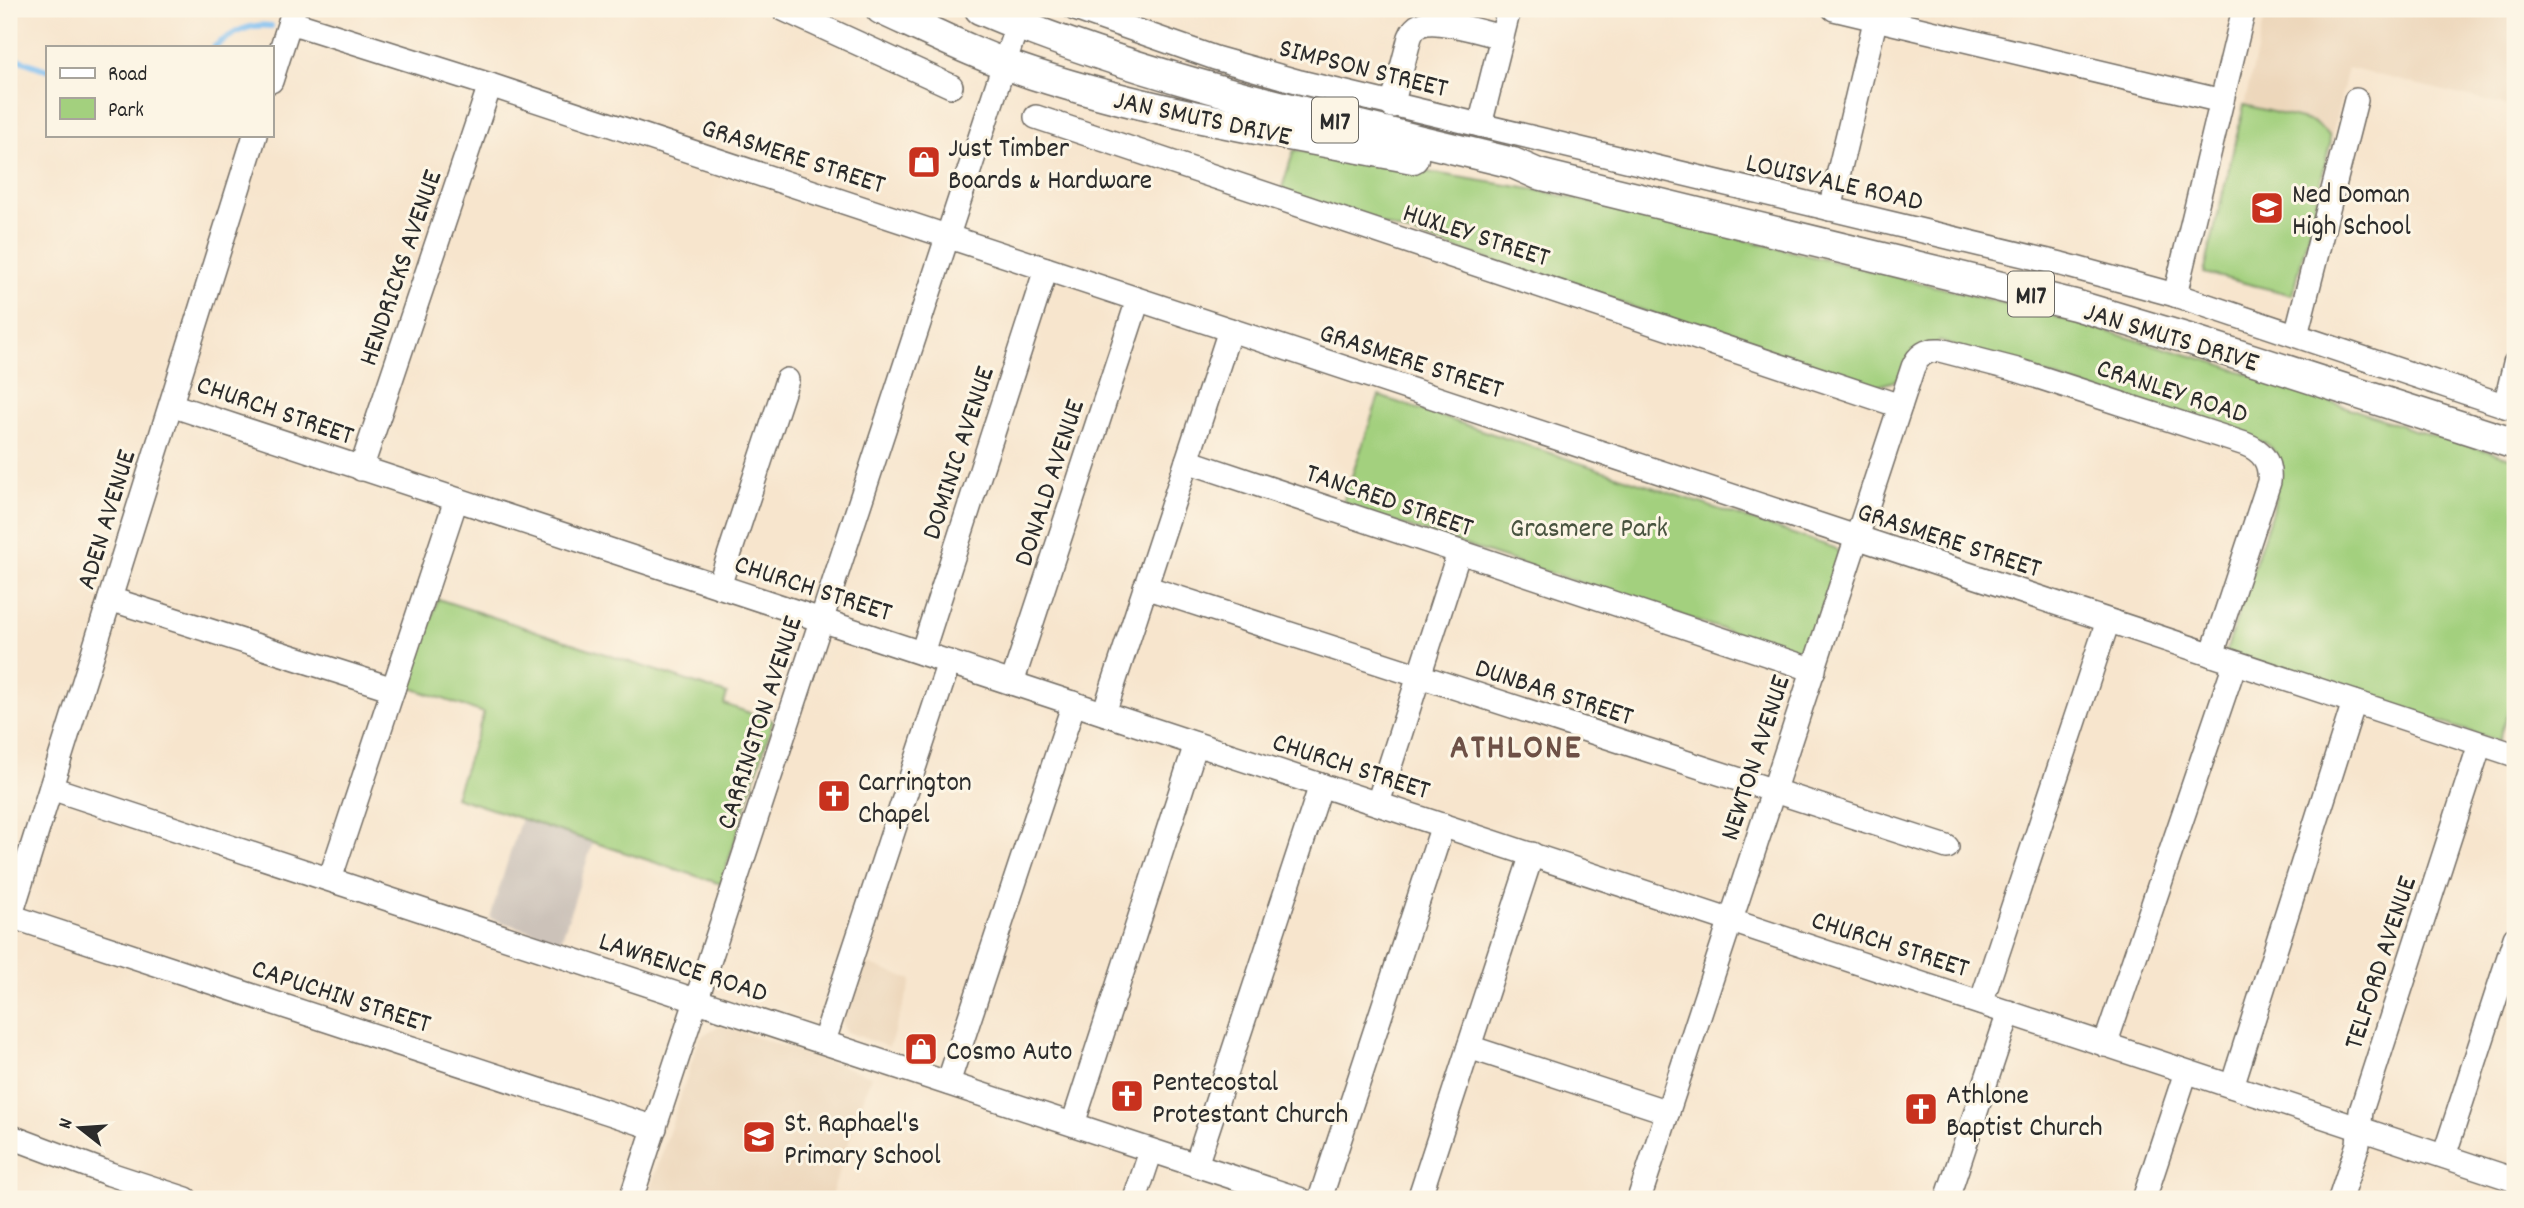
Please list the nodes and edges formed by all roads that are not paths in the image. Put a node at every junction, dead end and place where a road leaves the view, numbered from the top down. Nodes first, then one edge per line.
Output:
1 (783, 9) edge
2 (881, 9) edge
3 (980, 9) edge
4 (1075, 9) edge
5 (1509, 9) edge
6 (1834, 9) edge
7 (2244, 9) edge
8 (1877, 14) edge
9 (292, 15) edge
10 (1017, 25) junction
11 (1502, 37) junction
12 (1004, 63) junction
13 (273, 75) edge
14 (490, 85) junction
15 (951, 86) dead end
16 (2356, 100) dead end
17 (2222, 101) junction
18 (1392, 106) junction
19 (1036, 117) dead end
20 (1480, 125) junction
21 (255, 136) edge
22 (1538, 174) junction
23 (1830, 209) junction
24 (949, 237) junction
25 (1046, 269) junction
26 (2175, 295) junction
27 (1138, 300) junction
28 (1230, 330) junction
29 (2296, 335) junction
30 (1940, 349) joint
31 (2515, 363) edge
32 (787, 380) dead end
33 (171, 405) junction
34 (1900, 406) junction
35 (2510, 407) edge
36 (2515, 444) edge
37 (1187, 461) junction
38 (361, 469) junction
39 (456, 500) junction
40 (1857, 538) junction
41 (1459, 552) junction
42 (719, 586) junction
43 (1145, 587) junction
44 (110, 599) junction
45 (822, 620) junction
46 (2108, 621) junction
47 (922, 653) junction
48 (2212, 656) junction
49 (949, 662) junction
50 (2235, 663) junction
51 (1814, 670) junction
52 (1419, 677) junction
53 (1012, 683) junction
54 (393, 689) junction
55 (2354, 702) junction
56 (1074, 703) junction
57 (1104, 713) junction
58 (1196, 744) junction
59 (2480, 744) junction
60 (2515, 755) edge
61 (1321, 785) junction
62 (51, 788) junction
63 (1773, 792) junction
64 (1378, 803) junction
65 (1443, 825) junction
66 (1947, 847) dead end
67 (1532, 855) junction
68 (331, 879) junction
69 (9, 918) edge
70 (1731, 920) junction
71 (2515, 938) edge
72 (697, 1000) junction
73 (1981, 1003) junction
74 (2009, 1012) junction
75 (824, 1041) junction
76 (2105, 1045) junction
77 (1469, 1047) junction
78 (2186, 1072) junction
79 (948, 1083) junction
80 (2232, 1086) junction
81 (1668, 1112) junction
82 (1073, 1124) junction
83 (655, 1128) junction
84 (2360, 1129) junction
85 (9, 1136) edge
86 (1151, 1151) junction
87 (2444, 1156) junction
88 (1196, 1165) junction
89 (2512, 1186) edge
90 (186, 1199) edge
91 (631, 1199) edge
92 (1135, 1199) edge
93 (1299, 1199) edge
94 (1320, 1199) edge
95 (1419, 1199) edge
96 (1639, 1199) edge
97 (1947, 1199) edge
98 (2144, 1199) edge
99 (2340, 1199) edge

1 - 15 street
2 - 12 main road, JAN SMUTS DRIVE / M17
3 - 10 main road, JAN SMUTS DRIVE / M17
4 - 18 street, SIMPSON STREET
5 - 11 street
6 - 8 street
7 - 17 street
8 - 17 street
8 - 23 street
9 - 13 street
9 - 14 street, GRASMERE STREET
10 - 12 street, CARRINGTON AVENUE
10 - 22 main road, JAN SMUTS DRIVE / M17
11 - 18 street
11 - 20 street
12 - 22 main road, JAN SMUTS DRIVE / M17
12 - 24 street, CARRINGTON AVENUE
14 - 24 street, GRASMERE STREET
14 - 38 street, HENDRICKS AVENUE
16 - 29 street
17 - 26 street
18 - 20 street, SIMPSON STREET
19 - 34 street, HUXLEY STREET
20 - 23 street, LOUISVALE ROAD
21 - 33 street, ADEN AVENUE
22 - 36 main road, JAN SMUTS DRIVE / M17
23 - 26 street, LOUISVALE ROAD
24 - 25 street, GRASMERE STREET
24 - 45 street, CARRINGTON AVENUE
25 - 27 street, GRASMERE STREET
25 - 47 street, DOMINIC AVENUE
26 - 29 street, LOUISVALE ROAD
27 - 28 street, GRASMERE STREET
27 - 53 street, DONALD AVENUE
28 - 37 street
28 - 40 street, GRASMERE STREET
29 - 35 street, LOUISVALE ROAD
30 - 34 street, NEWTON AVENUE
30 - 48 street, CRANLEY ROAD
31 - 35 street
32 - 42 street
33 - 38 street, CHURCH STREET
33 - 44 street, ADEN AVENUE
34 - 40 street, NEWTON AVENUE
37 - 41 street, TANCRED STREET
37 - 43 street
38 - 39 street, CHURCH STREET
39 - 42 street, CHURCH STREET
39 - 54 street
40 - 46 street, GRASMERE STREET
40 - 51 street, NEWTON AVENUE
41 - 51 street, TANCRED STREET
41 - 52 street
42 - 45 street, CHURCH STREET
43 - 52 street, DUNBAR STREET
43 - 57 street
44 - 54 street
44 - 62 street, ADEN AVENUE
45 - 47 street, CHURCH STREET
45 - 72 street, CARRINGTON AVENUE
46 - 48 street, GRASMERE STREET
46 - 73 street
47 - 49 street, CHURCH STREET
48 - 50 street, GRASMERE STREET
49 - 53 street, CHURCH STREET
49 - 75 street
50 - 55 street, GRASMERE STREET
50 - 76 street
51 - 63 street, NEWTON AVENUE
52 - 63 street, DUNBAR STREET
52 - 64 street
53 - 56 street, CHURCH STREET
54 - 68 street
55 - 59 street, GRASMERE STREET
55 - 80 street
56 - 57 street, CHURCH STREET
56 - 79 street
57 - 58 street, CHURCH STREET
58 - 61 street, CHURCH STREET
58 - 82 street
59 - 60 street, GRASMERE STREET
59 - 84 street, TELFORD AVENUE
61 - 64 street, CHURCH STREET
61 - 88 street
62 - 68 street, LAWRENCE ROAD
62 - 69 street, ADEN AVENUE
63 - 66 street, DUNBAR STREET
63 - 70 street, NEWTON AVENUE
64 - 65 street, CHURCH STREET
65 - 67 street, CHURCH STREET
65 - 94 street
67 - 70 street, CHURCH STREET
67 - 77 street
68 - 72 street, LAWRENCE ROAD
69 - 83 street, CAPUCHIN STREET
70 - 73 street, CHURCH STREET
70 - 81 street, NEWTON AVENUE
71 - 87 street
72 - 75 street, LAWRENCE ROAD
72 - 83 street, CARRINGTON AVENUE
73 - 74 street, CHURCH STREET
74 - 76 street, CHURCH STREET
74 - 97 street
75 - 79 street, LAWRENCE ROAD
76 - 78 street, CHURCH STREET
77 - 81 street
77 - 95 street
78 - 80 street, CHURCH STREET
78 - 98 street
79 - 82 street, LAWRENCE ROAD
80 - 84 street, CHURCH STREET
81 - 96 street, NEWTON AVENUE
82 - 86 street, LAWRENCE ROAD
83 - 91 street, CARRINGTON AVENUE
84 - 87 street, CHURCH STREET
84 - 99 street, TELFORD AVENUE
85 - 90 street
86 - 88 street, LAWRENCE ROAD
86 - 92 street
87 - 89 street, CHURCH STREET
88 - 93 street, LAWRENCE ROAD

